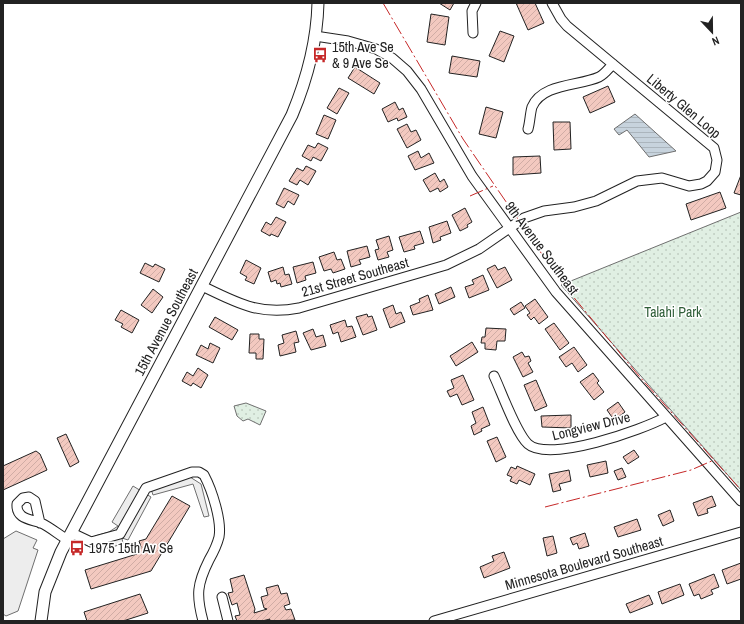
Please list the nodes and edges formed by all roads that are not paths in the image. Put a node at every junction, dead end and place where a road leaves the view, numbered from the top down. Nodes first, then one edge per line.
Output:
1 (318, 3) edge
2 (476, 3) edge
3 (552, 3) edge
4 (473, 33) dead end
5 (315, 36) junction
6 (612, 64) junction
7 (528, 129) dead end
8 (509, 228) junction
9 (202, 286) junction
10 (494, 376) dead end
11 (666, 417) junction
12 (741, 501) edge
13 (40, 523) dead end
14 (741, 532) edge
15 (70, 536) junction
16 (222, 597) dead end
17 (201, 620) edge
18 (41, 621) edge
19 (228, 621) edge
20 (434, 621) edge

1 - 5 main road, 15th Avenue Southeast
2 - 4 street
3 - 6 street, Liberty Glen Loop
5 - 8 street, 9th Avenue Southeast
5 - 9 main road, 15th Avenue Southeast
6 - 7 street
6 - 8 street, Liberty Glen Loop
8 - 9 street, 21st Street Southeast
8 - 11 street, 9th Avenue Southeast
9 - 15 main road, 15th Avenue Southeast
10 - 11 street, Longview Drive
11 - 12 street, 9th Avenue Southeast
13 - 15 street
14 - 20 street, Minnesota Boulevard Southeast
15 - 17 street
15 - 18 main road, 15th Avenue Southeast
16 - 19 street

